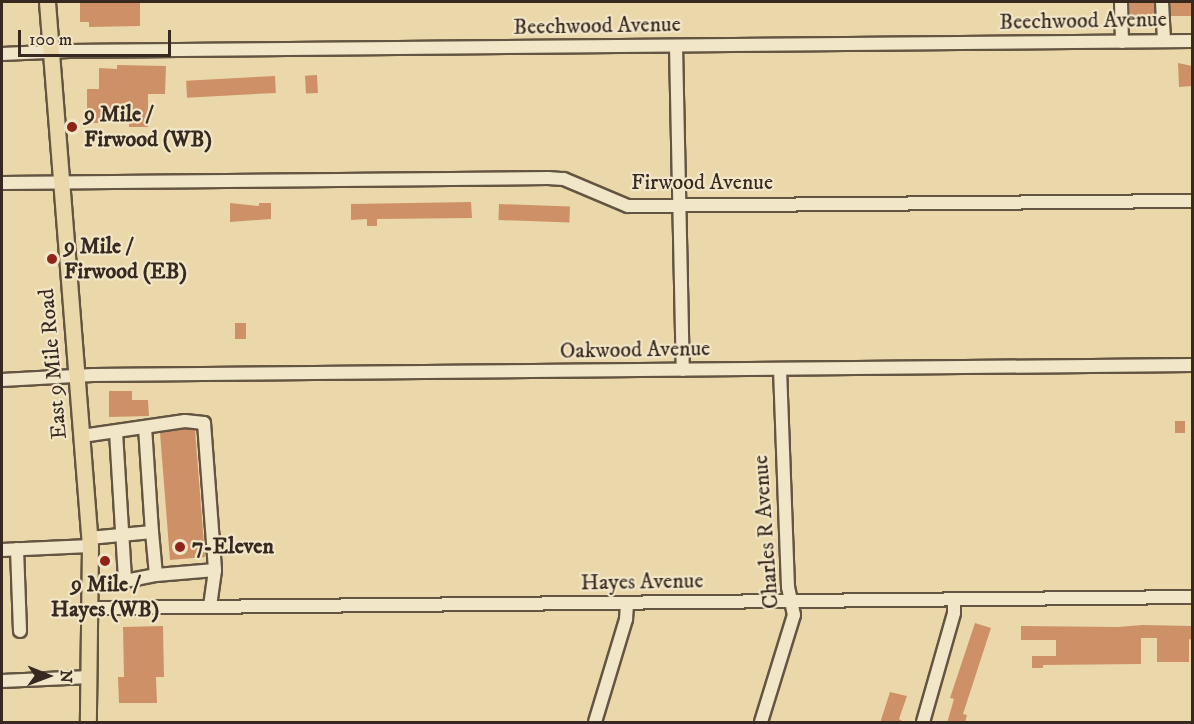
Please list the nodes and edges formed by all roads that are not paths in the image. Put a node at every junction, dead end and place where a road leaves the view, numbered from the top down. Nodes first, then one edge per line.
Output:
1 (47, 2) edge
2 (1121, 2) edge
3 (1162, 2) edge
4 (1164, 41) junction
5 (1192, 41) edge
6 (1122, 42) junction
7 (676, 46) junction
8 (51, 53) junction
9 (2, 54) edge
10 (61, 182) junction
11 (2, 183) edge
12 (1192, 201) edge
13 (680, 205) junction
14 (1192, 365) edge
15 (682, 370) junction
16 (780, 370) junction
17 (77, 377) junction
18 (2, 380) edge
19 (145, 428) junction
20 (116, 432) junction
21 (82, 436) junction
22 (152, 532) junction
23 (123, 535) junction
24 (89, 542) junction
25 (17, 549) junction
26 (2, 550) edge
27 (215, 570) junction
28 (156, 575) junction
29 (1192, 597) edge
30 (954, 600) junction
31 (791, 601) junction
32 (627, 603) junction
33 (210, 606) junction
34 (91, 608) junction
35 (20, 631) dead end
36 (90, 677) junction
37 (2, 681) edge
38 (88, 723) edge
39 (595, 723) edge
40 (761, 723) edge
41 (923, 723) edge

1 - 8 main road, East 9 Mile Road
2 - 6 street
3 - 4 street
4 - 5 street, Beechwood Avenue
4 - 6 street, Beechwood Avenue
6 - 7 street, Beechwood Avenue
7 - 8 street, Beechwood Avenue
7 - 13 street
8 - 9 street, Beechwood Avenue
8 - 10 main road, East 9 Mile Road
10 - 11 street, Firwood Avenue
10 - 13 street, Firwood Avenue
10 - 17 main road, East 9 Mile Road
12 - 13 street, Firwood Avenue
13 - 15 street
14 - 16 street, Oakwood Avenue
15 - 16 street, Oakwood Avenue
15 - 17 street, Oakwood Avenue
16 - 31 street, Charles R Avenue
17 - 18 street, Oakwood Avenue
17 - 21 main road, East 9 Mile Road
19 - 20 street
19 - 22 street
19 - 27 street
20 - 21 street
20 - 23 street
21 - 24 main road, East 9 Mile Road
22 - 23 street
22 - 28 street
23 - 24 street
23 - 28 street
24 - 25 street
24 - 34 main road, East 9 Mile Road
25 - 26 street
25 - 35 street
27 - 28 street
27 - 33 street
29 - 30 street, Hayes Avenue
30 - 31 street, Hayes Avenue
30 - 41 street
31 - 32 street, Hayes Avenue
31 - 40 street, Charles R Avenue
32 - 33 street, Hayes Avenue
32 - 39 street
33 - 34 street, Hayes Avenue
34 - 36 main road, East 9 Mile Road
36 - 37 street
36 - 38 main road, East 9 Mile Road

